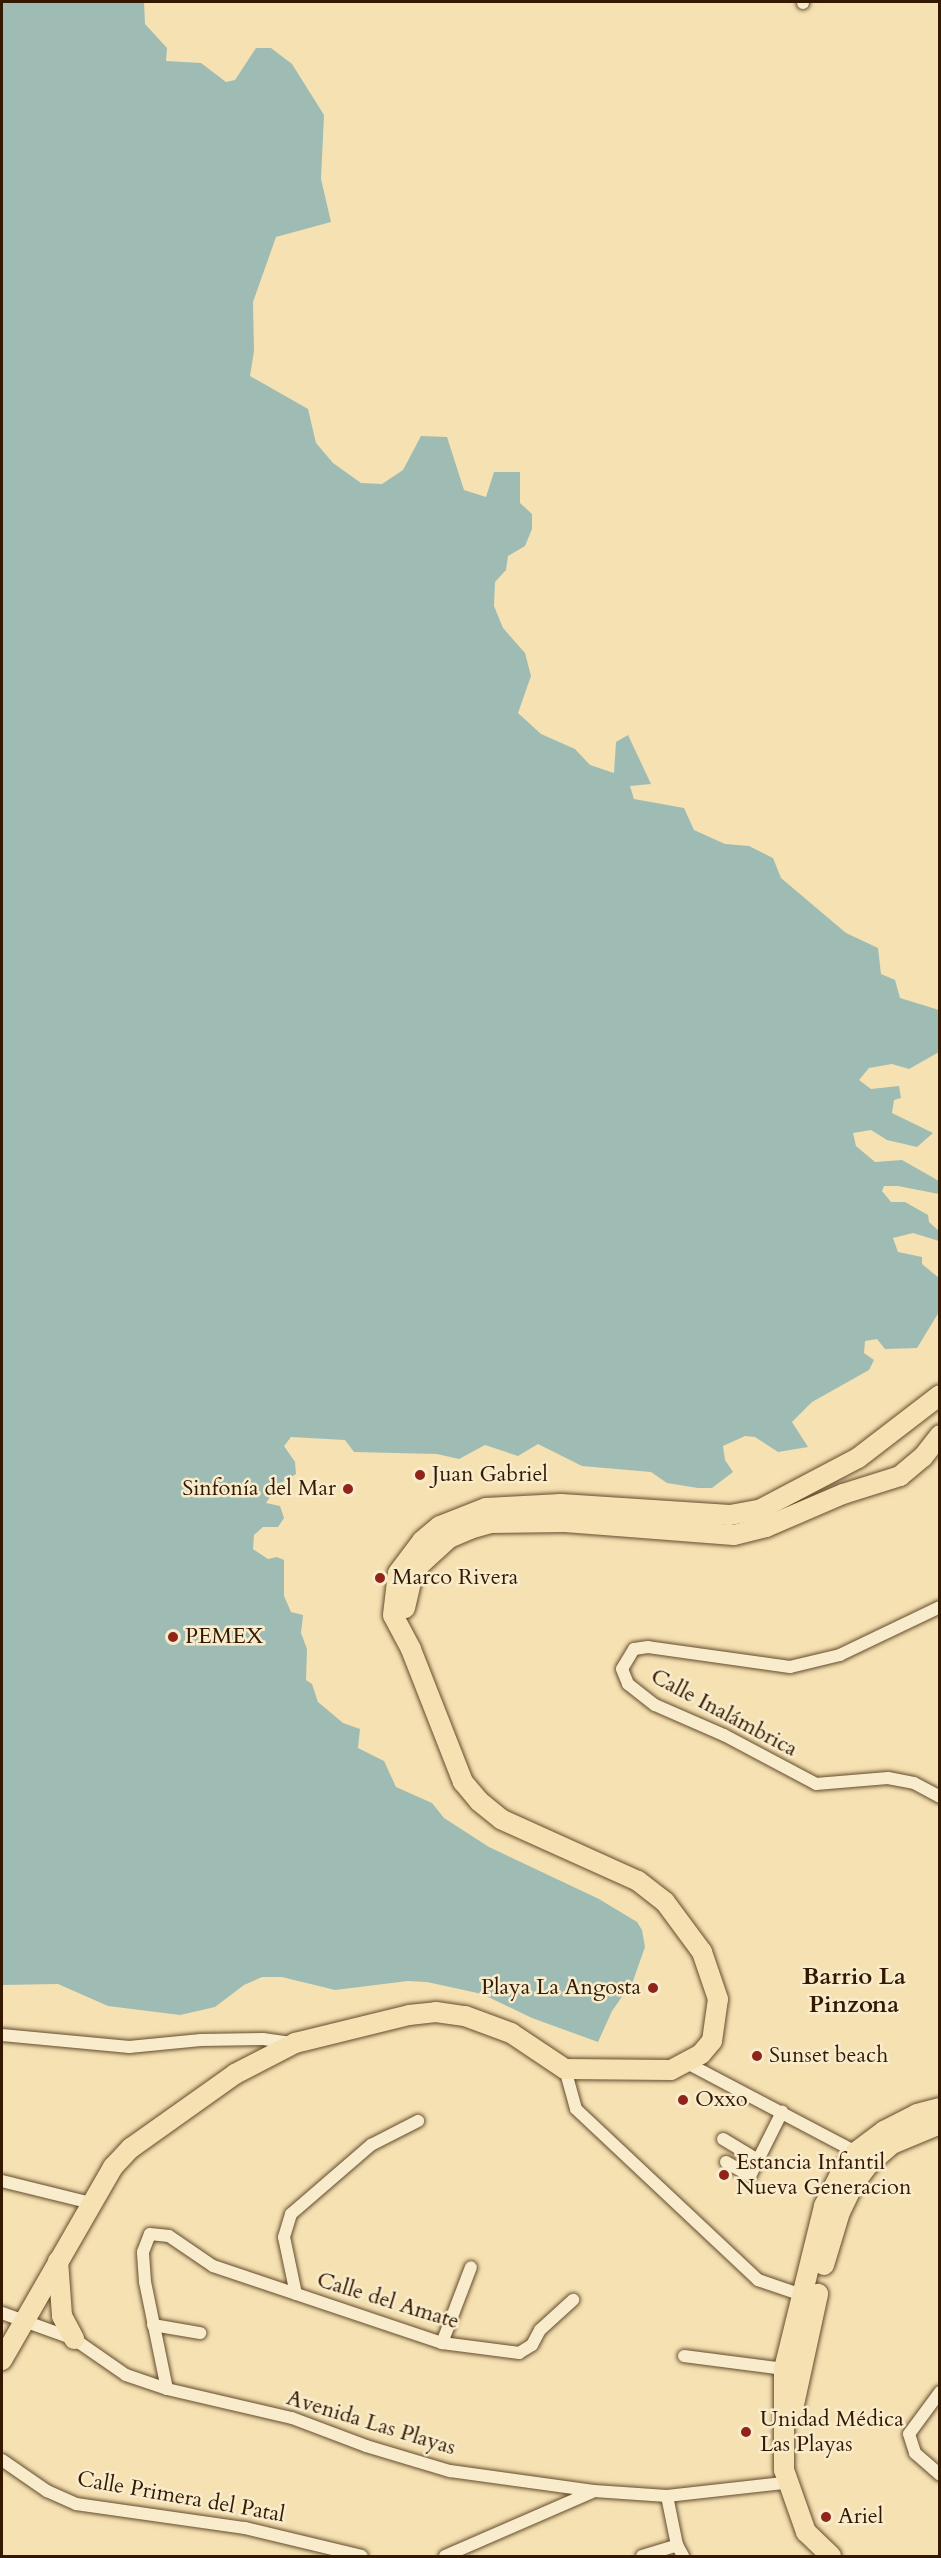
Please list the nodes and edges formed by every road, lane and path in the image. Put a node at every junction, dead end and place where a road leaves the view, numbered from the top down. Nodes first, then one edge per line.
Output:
1 (939, 1395) edge
2 (939, 1435) edge
3 (939, 1607) edge
4 (411, 1649) junction
5 (939, 1797) edge
6 (2, 2035) edge
7 (295, 2043) junction
8 (687, 2063) junction
9 (565, 2069) junction
10 (939, 2108) edge
11 (782, 2112) junction
12 (418, 2121) dead end
13 (939, 2124) edge
14 (723, 2139) dead end
15 (856, 2152) junction
16 (758, 2160) junction
17 (726, 2162) dead end
18 (2, 2181) edge
19 (91, 2203) junction
20 (58, 2261) junction
21 (471, 2267) dead end
22 (296, 2294) junction
23 (810, 2297) junction
24 (573, 2300) dead end
25 (2, 2313) edge
26 (22, 2322) junction
27 (153, 2325) junction
28 (200, 2333) dead end
29 (74, 2339) junction
30 (442, 2343) junction
31 (684, 2355) dead end
32 (2, 2360) edge
33 (784, 2369) junction
34 (167, 2389) junction
35 (939, 2392) edge
36 (2, 2460) edge
37 (939, 2475) edge
38 (792, 2482) junction
39 (594, 2491) junction
40 (667, 2496) junction
41 (677, 2545) junction
42 (362, 2556) edge
43 (445, 2556) edge
44 (642, 2556) edge
45 (683, 2556) edge
46 (831, 2556) edge
47 (842, 2556) edge

1 - 4 main road
2 - 4 main road
3 - 5 street, Calle Inalámbrica
4 - 8 main road
6 - 7 street
7 - 9 main road
7 - 19 main road
8 - 9 main road
8 - 11 street
9 - 23 street
10 - 15 main road
11 - 15 street
11 - 16 street
12 - 22 street, Calle del Amate
13 - 23 main road
14 - 16 street
15 - 23 main road
16 - 17 street
18 - 19 street
19 - 20 main road
20 - 26 main road
20 - 29 main road
21 - 30 street
22 - 27 street, Calle del Amate
22 - 30 street, Calle del Amate
23 - 33 main road
23 - 38 main road
24 - 30 street, Calle del Amate
25 - 26 street, Avenida Las Playas
26 - 29 street, Avenida Las Playas
26 - 32 main road
27 - 28 street
27 - 34 street, Calle del Amate
29 - 34 street, Avenida Las Playas
31 - 33 street
33 - 38 main road
34 - 39 street, Avenida Las Playas
35 - 37 street
36 - 42 street, Calle Primera del Patal
38 - 40 street, Avenida Las Playas
38 - 46 main road
38 - 47 main road
39 - 40 street, Avenida Las Playas
39 - 43 street
40 - 41 street
41 - 44 street
41 - 45 street

